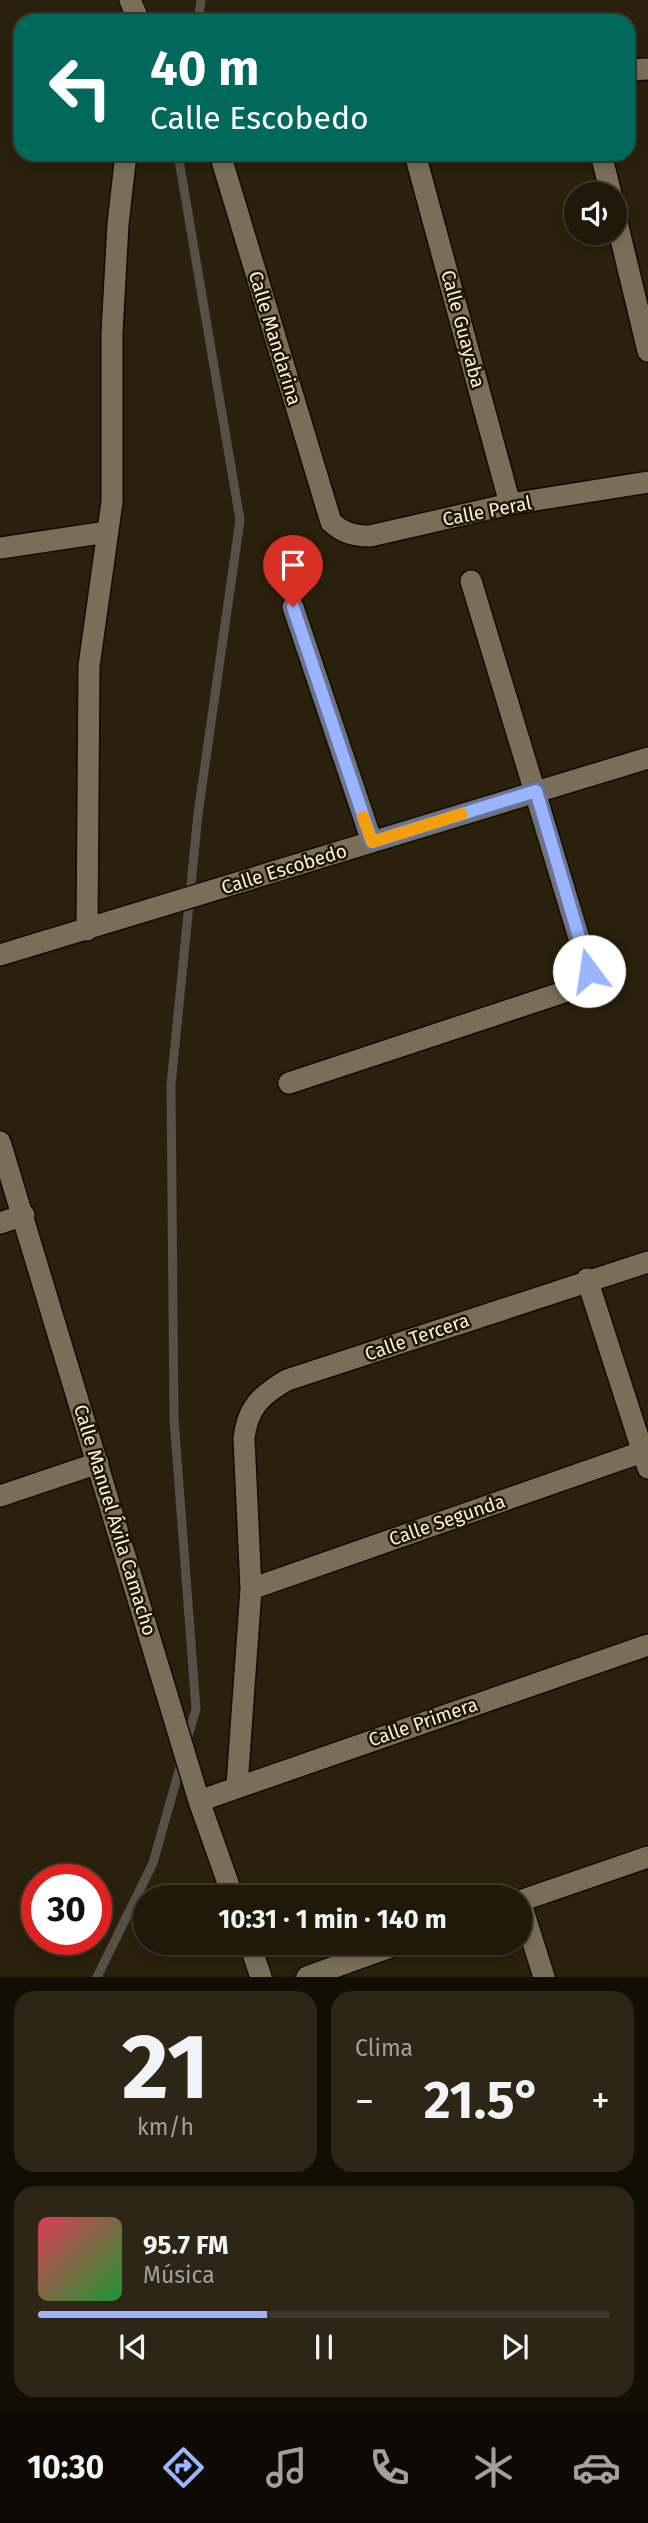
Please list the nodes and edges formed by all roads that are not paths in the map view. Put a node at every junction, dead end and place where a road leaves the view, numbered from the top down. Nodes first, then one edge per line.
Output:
1 (125, 161) edge
2 (222, 161) edge
3 (417, 161) edge
4 (603, 161) edge
5 (608, 182) edge
6 (622, 245) edge
7 (648, 351) edge
8 (648, 482) edge
9 (510, 504) junction
10 (331, 522) joint
11 (107, 532) junction
12 (0, 548) edge
13 (471, 581) dead end
14 (293, 607) dead end
15 (648, 758) edge
16 (536, 791) junction
17 (372, 842) junction
18 (87, 930) junction
19 (0, 955) edge
20 (289, 1083) dead end
21 (0, 1142) edge
22 (24, 1215) junction
23 (0, 1223) edge
24 (648, 1262) edge
25 (587, 1279) junction
26 (645, 1460) edge
27 (98, 1463) junction
28 (0, 1496) edge
29 (251, 1589) junction
30 (648, 1645) edge
31 (237, 1785) junction
32 (197, 1795) junction
33 (648, 1857) edge
34 (229, 1885) edge
35 (532, 1897) edge
36 (532, 1939) edge
37 (253, 1955) edge
38 (368, 1955) edge
39 (261, 1977) edge
40 (307, 1977) edge
41 (544, 1977) edge

1 - 11 street
2 - 10 street, Calle Mandarina
3 - 9 street, Calle Guayaba
4 - 5 street
6 - 7 street
8 - 9 street, Calle Peral
9 - 10 street, Calle Peral
11 - 12 street
11 - 18 street
13 - 16 street
14 - 17 street
15 - 16 street, Calle Escobedo
16 - 17 street, Calle Escobedo
16 - 20 street
17 - 18 street, Calle Escobedo
18 - 19 street, Calle Escobedo
21 - 22 street, Calle Manuel Ávila Camacho
22 - 23 street
22 - 27 street, Calle Manuel Ávila Camacho
24 - 25 street, Calle Tercera
25 - 26 street
25 - 29 street, Calle Tercera
26 - 29 street, Calle Segunda
27 - 28 street
27 - 32 street, Calle Manuel Ávila Camacho
29 - 31 street
30 - 31 street, Calle Primera
31 - 32 street, Calle Primera
32 - 34 street, Calle Manuel Ávila Camacho
33 - 35 street
36 - 41 street
37 - 39 street
38 - 40 street

